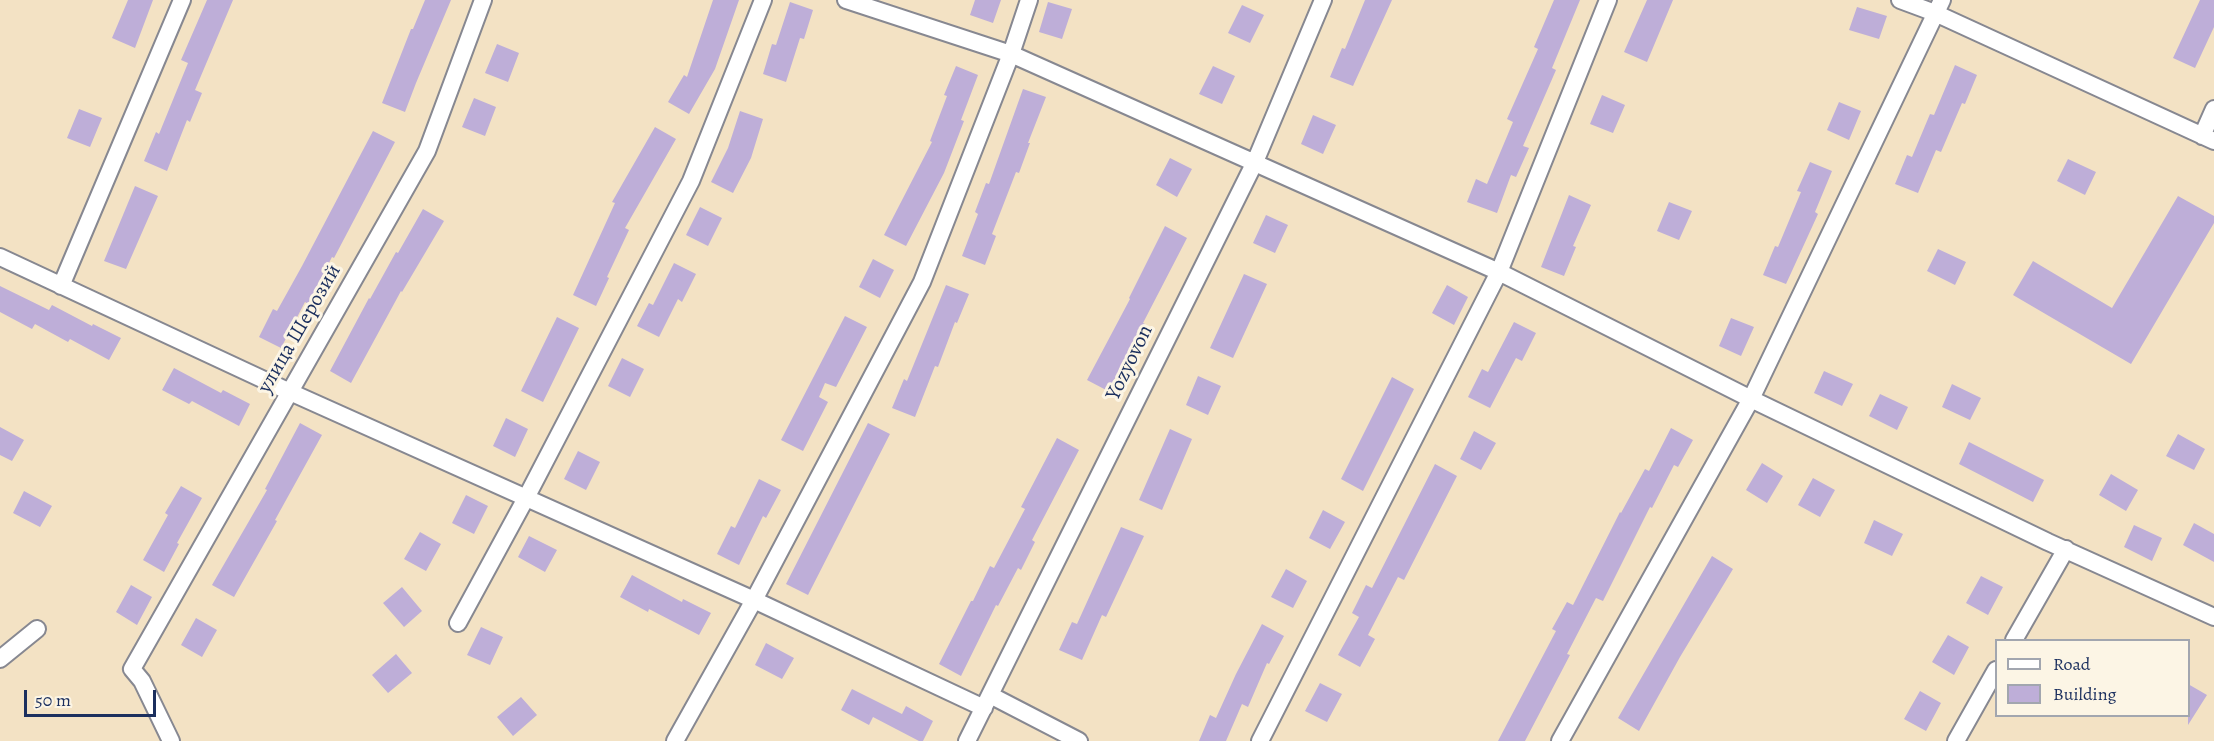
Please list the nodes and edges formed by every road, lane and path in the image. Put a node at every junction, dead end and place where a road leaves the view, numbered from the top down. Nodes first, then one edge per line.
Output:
1 (182, 0) edge
2 (483, 0) edge
3 (763, 0) edge
4 (846, 0) edge
5 (1029, 0) edge
6 (1323, 0) edge
7 (1608, 0) edge
8 (1900, 0) edge
9 (1939, 7) edge
10 (1011, 54) junction
11 (2214, 109) edge
12 (2208, 139) edge
13 (1255, 162) junction
14 (0, 257) edge
15 (1499, 272) junction
16 (61, 286) junction
17 (290, 392) junction
18 (1751, 399) junction
19 (526, 498) junction
20 (2066, 549) junction
21 (754, 600) junction
22 (2213, 616) edge
23 (458, 623) dead end
24 (37, 629) dead end
25 (2015, 639) edge
26 (0, 659) edge
27 (1995, 672) edge
28 (987, 701) junction
29 (171, 741) edge
30 (675, 741) edge
31 (967, 741) edge
32 (1079, 741) edge
33 (1260, 741) edge
34 (1560, 741) edge
35 (1956, 741) edge

1 - 16 street
2 - 17 street, улица Шерозий
3 - 19 street
4 - 10 street
5 - 10 street
6 - 13 street, Yozyovon
7 - 15 street
8 - 9 street
9 - 12 street
9 - 18 street
10 - 13 street
10 - 21 street
11 - 12 street
13 - 15 street
13 - 28 street, Yozyovon
14 - 16 street
15 - 18 street
15 - 33 street
16 - 17 street
17 - 19 street
17 - 29 street, улица Шерозий
18 - 20 street
18 - 34 street
19 - 21 street
19 - 23 street
20 - 22 street
20 - 25 street
21 - 28 street
21 - 30 street
24 - 26 street
27 - 35 street
28 - 31 street, Yozyovon
28 - 32 street

